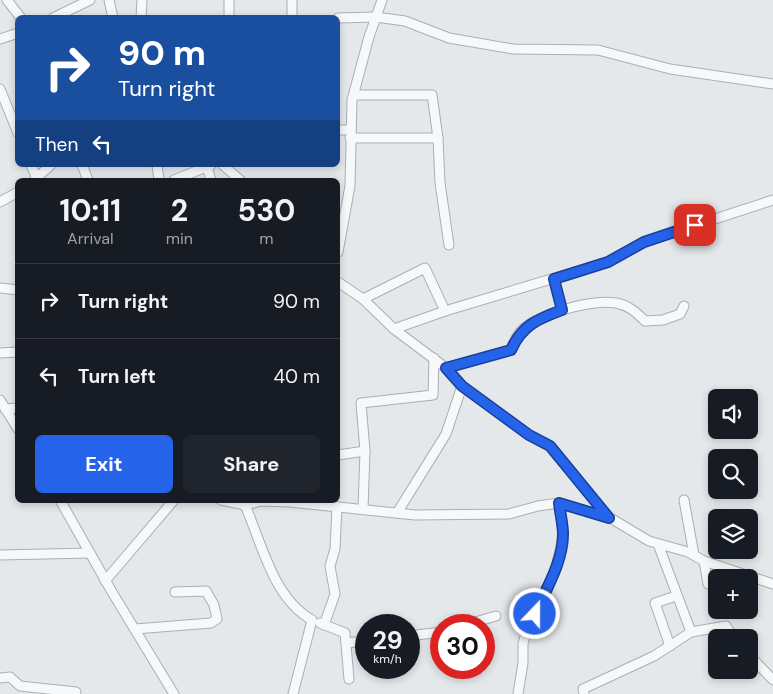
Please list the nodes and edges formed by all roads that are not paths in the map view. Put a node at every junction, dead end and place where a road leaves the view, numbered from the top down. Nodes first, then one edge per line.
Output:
1 (7, 0) edge
2 (90, 0) edge
3 (109, 0) edge
4 (142, 0) edge
5 (228, 0) edge
6 (292, 0) edge
7 (382, 0) edge
8 (18, 15) edge
9 (59, 15) edge
10 (112, 15) edge
11 (141, 15) edge
12 (230, 15) edge
13 (292, 15) edge
14 (376, 17) junction
15 (340, 18) edge
16 (15, 34) edge
17 (0, 39) edge
18 (773, 84) edge
19 (0, 89) edge
20 (354, 95) junction
21 (2, 102) edge
22 (15, 127) edge
23 (340, 131) edge
24 (350, 134) junction
25 (438, 138) junction
26 (50, 167) edge
27 (206, 167) edge
28 (225, 167) edge
29 (36, 178) edge
30 (179, 178) edge
31 (238, 178) edge
32 (15, 194) edge
33 (773, 200) edge
34 (0, 202) edge
35 (340, 241) edge
36 (449, 245) dead end
37 (554, 279) junction
38 (340, 283) edge
39 (0, 288) edge
40 (15, 290) edge
41 (363, 299) junction
42 (684, 306) dead end
43 (562, 310) junction
44 (445, 311) junction
45 (394, 330) junction
46 (15, 352) edge
47 (0, 353) edge
48 (434, 358) junction
49 (446, 368) junction
50 (462, 386) junction
51 (0, 400) edge
52 (15, 408) edge
53 (5, 409) junction
54 (15, 424) edge
55 (365, 451) junction
56 (340, 455) edge
57 (684, 500) dead end
58 (62, 503) edge
59 (171, 503) edge
60 (246, 503) edge
61 (296, 503) edge
62 (559, 503) junction
63 (337, 507) junction
64 (363, 508) junction
65 (397, 512) junction
66 (609, 518) junction
67 (658, 544) junction
68 (90, 553) junction
69 (0, 555) edge
70 (694, 555) junction
71 (704, 560) junction
72 (106, 581) junction
73 (708, 584) dead end
74 (773, 584) edge
75 (175, 592) dead end
76 (676, 596) junction
77 (312, 620) junction
78 (324, 625) junction
79 (135, 629) junction
80 (708, 629) edge
81 (708, 629) edge
82 (728, 629) edge
83 (691, 632) junction
84 (355, 642) edge
85 (346, 643) junction
86 (670, 646) junction
87 (758, 665) edge
88 (0, 678) edge
89 (349, 679) dead end
90 (773, 680) edge
91 (75, 694) edge
92 (174, 694) edge
93 (294, 694) edge
94 (518, 694) edge
95 (584, 694) edge

1 - 8 street
2 - 9 street
3 - 10 street
4 - 11 street
5 - 12 street
6 - 13 street
7 - 14 street
14 - 15 street
14 - 18 street
14 - 20 street
16 - 17 street
19 - 21 street
20 - 24 street
20 - 25 street
21 - 22 street
23 - 24 street
24 - 25 street
24 - 35 street
25 - 36 street
26 - 29 street
27 - 30 street
28 - 31 street
32 - 34 street
33 - 37 street
37 - 43 street
37 - 44 street
38 - 41 street
39 - 40 street
41 - 44 street
41 - 45 street
42 - 43 street
43 - 49 street
44 - 45 street
45 - 48 street
46 - 47 street
48 - 49 street
48 - 55 street
49 - 50 street
50 - 65 street
50 - 66 street
51 - 53 street
52 - 53 street
53 - 54 street
55 - 56 street
55 - 64 street
57 - 70 street
58 - 68 street
59 - 72 street
60 - 77 street
61 - 63 street
62 - 65 street
62 - 66 street
62 - 94 street
63 - 64 street
63 - 78 street
64 - 65 street
66 - 67 street
67 - 70 street
67 - 76 street
68 - 69 street
68 - 72 street
70 - 71 street
71 - 73 street
71 - 74 street
72 - 79 street
75 - 79 street
76 - 83 street
76 - 86 street
77 - 78 street
77 - 93 street
78 - 85 street
79 - 92 street
80 - 83 street
81 - 82 street
83 - 86 street
84 - 85 street
85 - 89 street
86 - 95 street
87 - 90 street
88 - 91 street

